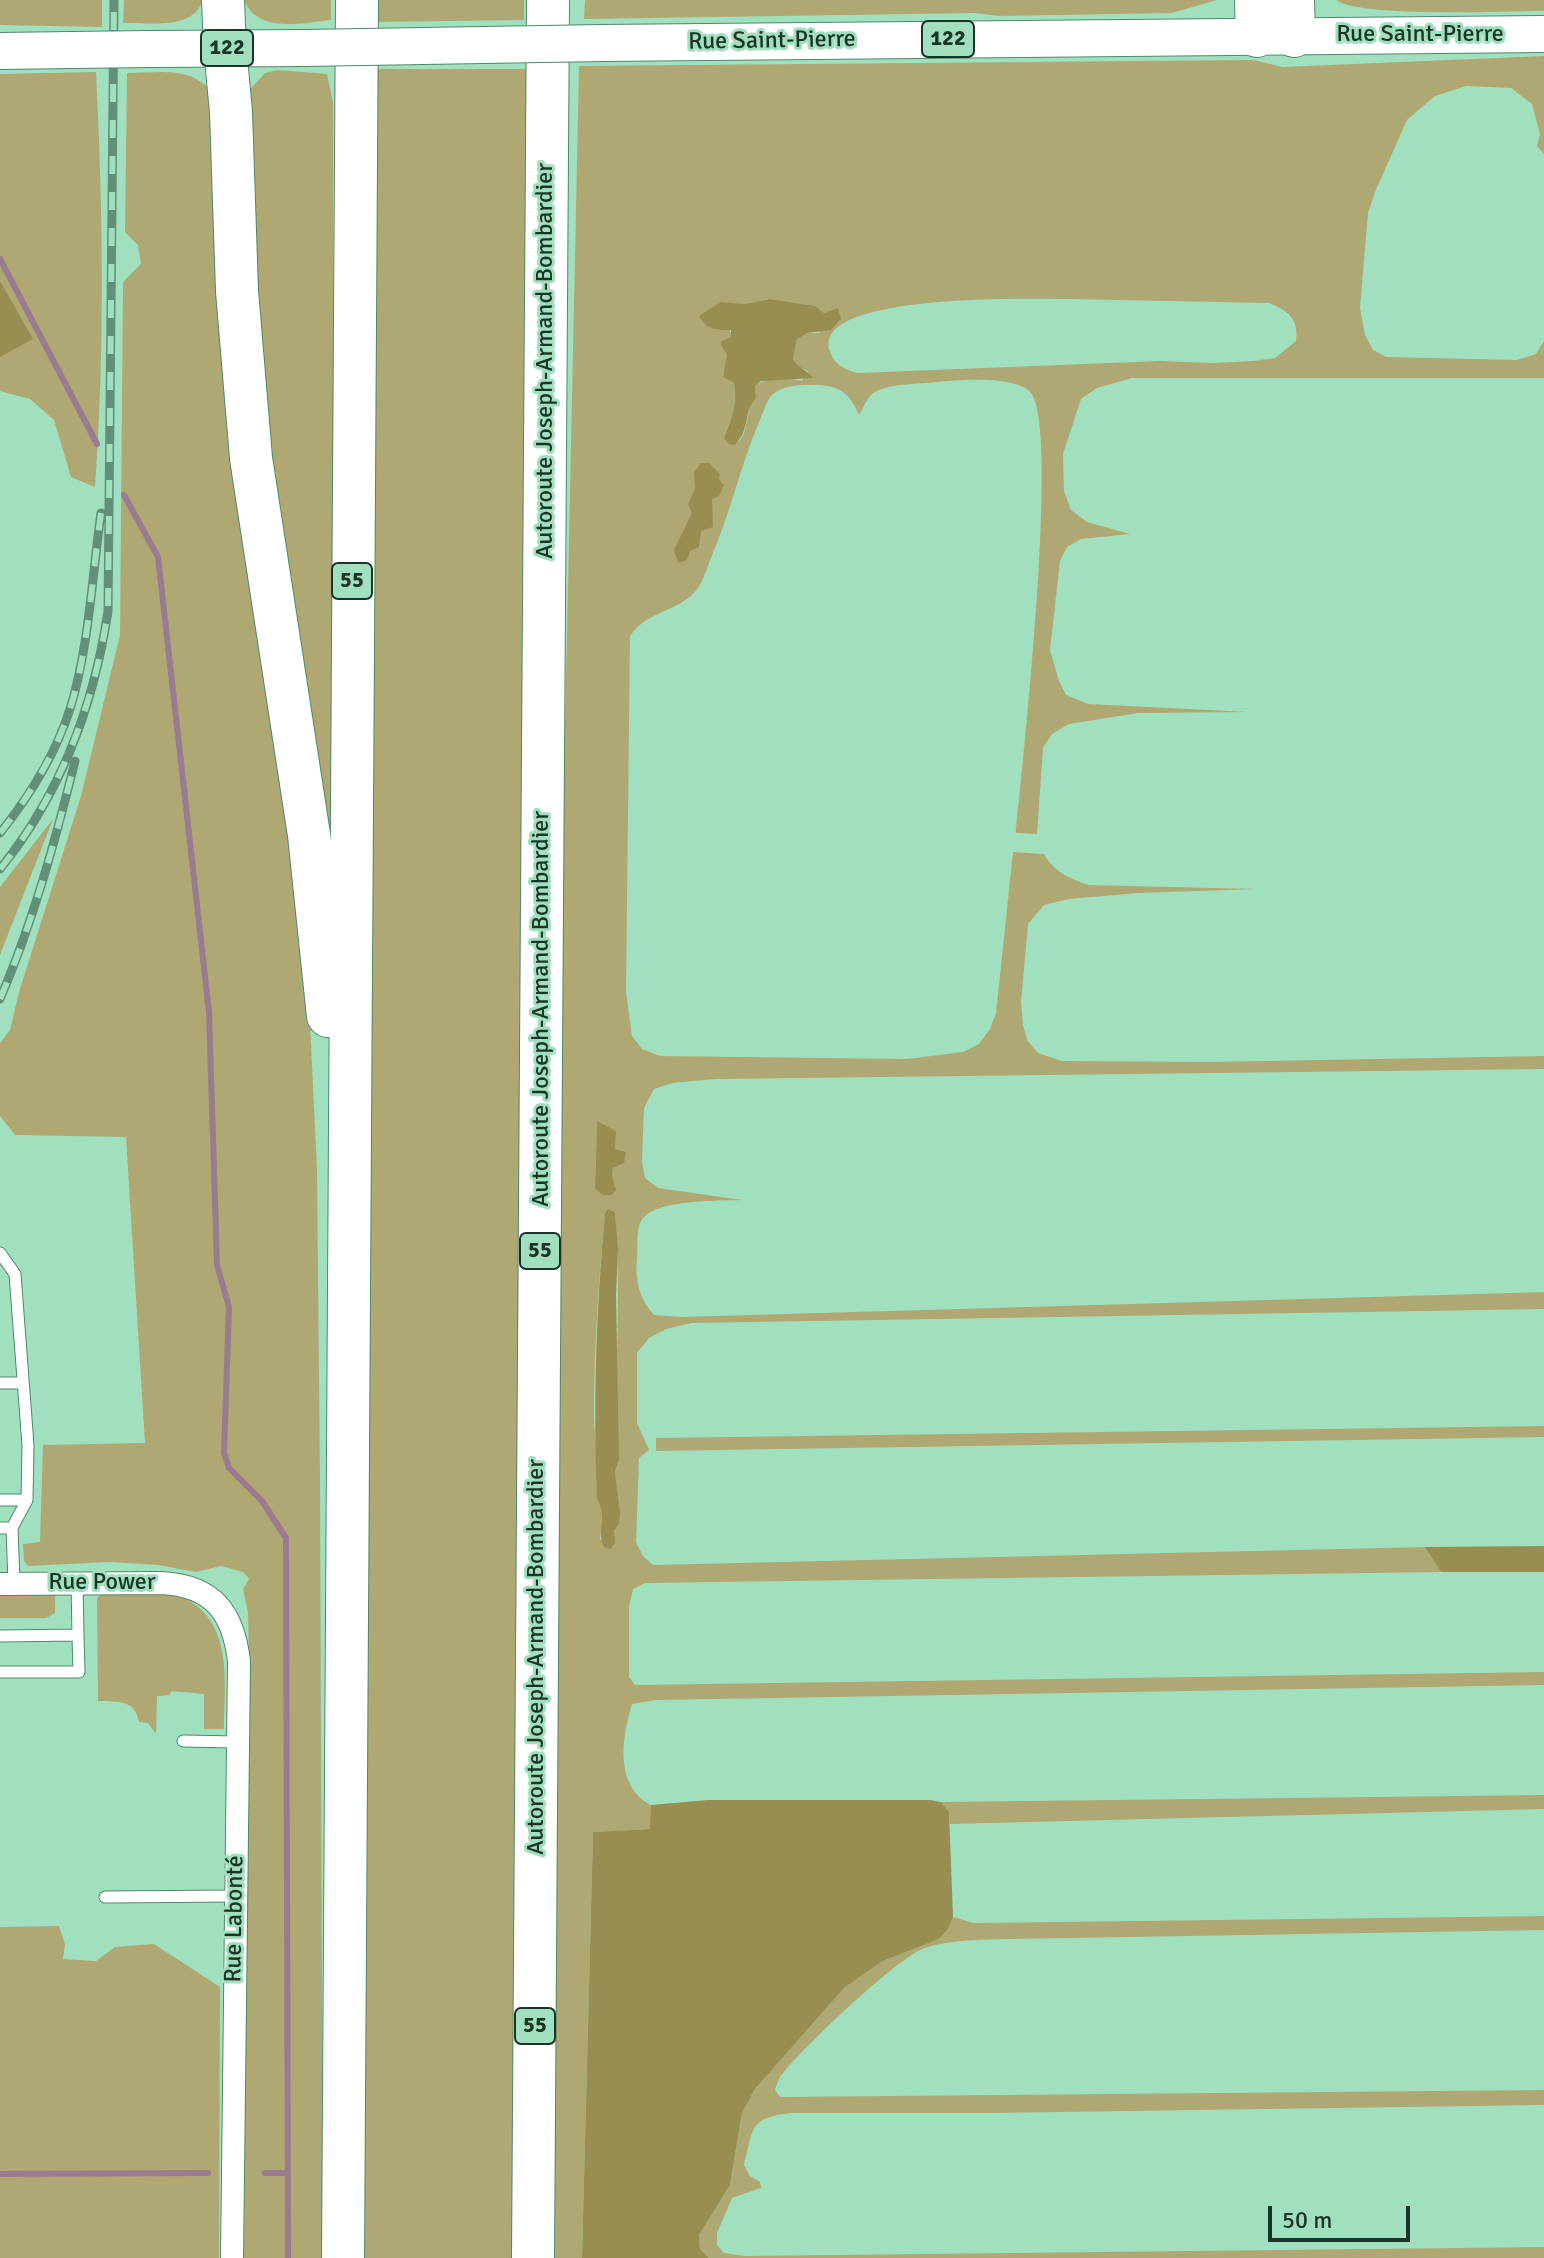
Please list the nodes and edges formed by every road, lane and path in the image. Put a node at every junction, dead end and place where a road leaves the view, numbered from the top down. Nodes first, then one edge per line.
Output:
1 (223, 0) edge
2 (357, 0) edge
3 (548, 0) edge
4 (566, 0) edge
5 (1275, 18) edge
6 (1544, 34) edge
7 (225, 48) junction
8 (0, 51) edge
9 (547, 202) junction
10 (349, 1162) junction
11 (0, 1253) edge
12 (0, 1383) edge
13 (23, 1383) junction
14 (0, 1500) edge
15 (27, 1500) junction
16 (6, 1528) edge
17 (77, 1583) junction
18 (7, 1584) edge
19 (203, 1592) joint
20 (78, 1635) junction
21 (0, 1636) edge
22 (0, 1672) edge
23 (183, 1741) dead end
24 (238, 1742) junction
25 (236, 1896) junction
26 (105, 1897) dead end
27 (232, 2258) edge
28 (343, 2258) edge
29 (533, 2258) edge

1 - 7 highway
2 - 10 highway, 55
3 - 9 highway, Autoroute Joseph-Armand-Bombardier / 55
4 - 9 highway
5 - 6 main road, Rue Saint-Pierre / 122
5 - 7 main road, Rue Saint-Pierre / 122, bridge
7 - 8 main road, Rue Saint-Pierre / 122, bridge
7 - 10 highway
9 - 29 highway, Autoroute Joseph-Armand-Bombardier / 55
10 - 28 highway, 55
11 - 13 lane
12 - 13 lane
13 - 15 lane
14 - 15 lane
15 - 16 lane
16 - 18 lane
17 - 18 street, Rue Power
17 - 19 street, Rue Power
17 - 20 lane
19 - 24 street, Rue Labonté
20 - 21 lane
20 - 22 lane
23 - 24 lane
24 - 25 street, Rue Labonté
25 - 26 lane
25 - 27 street, Rue Labonté

